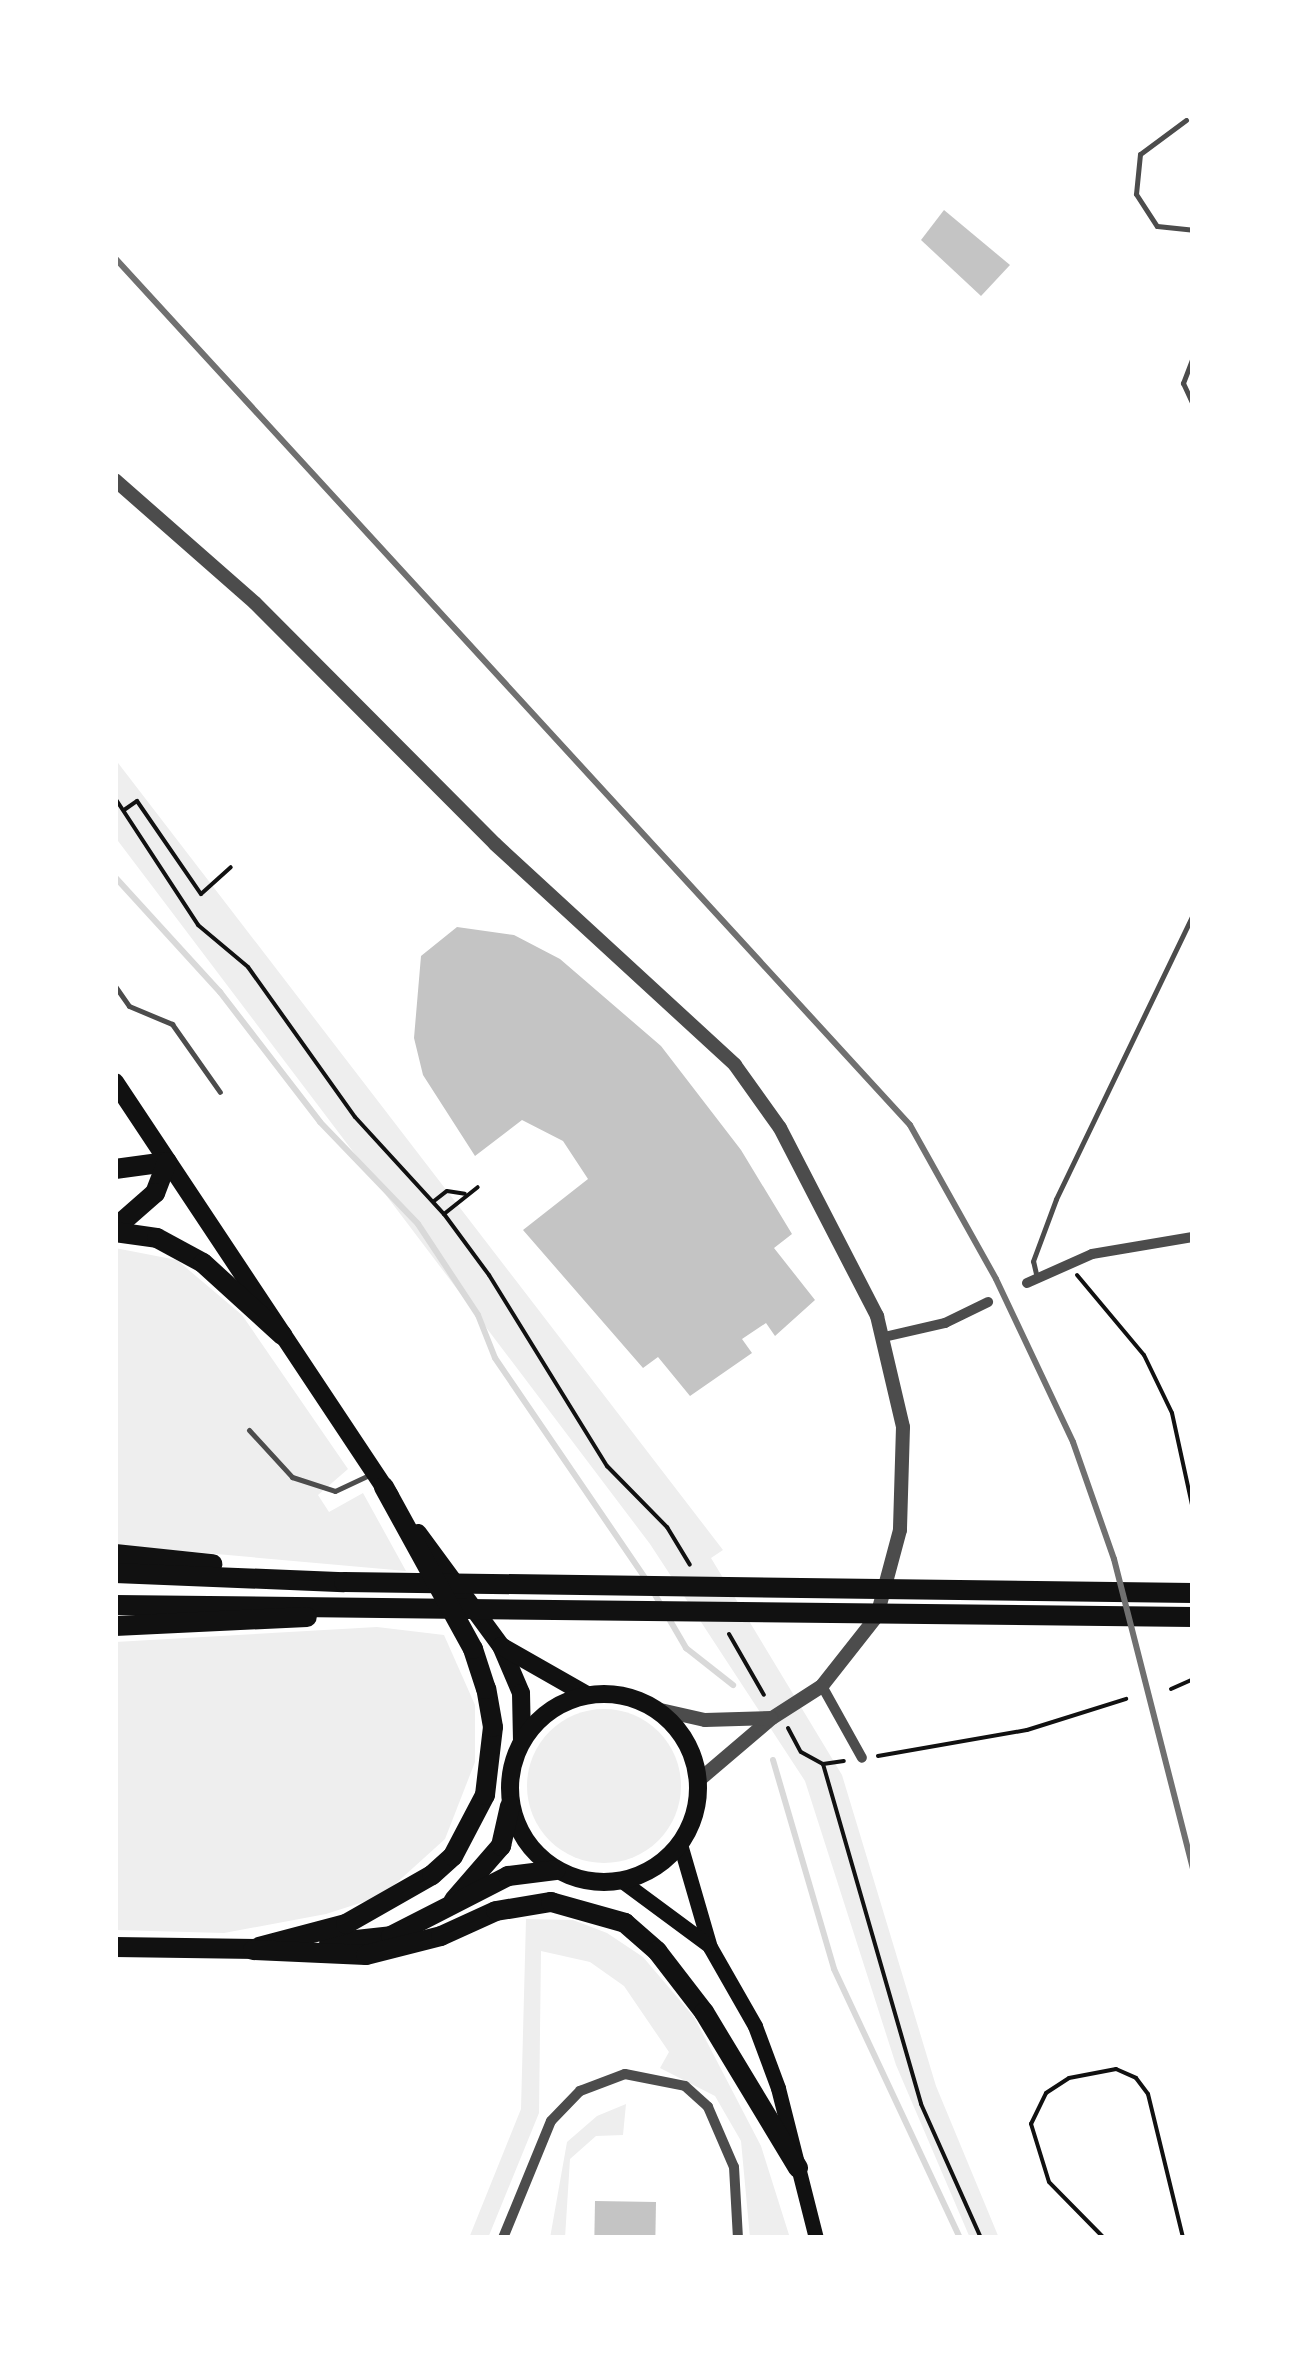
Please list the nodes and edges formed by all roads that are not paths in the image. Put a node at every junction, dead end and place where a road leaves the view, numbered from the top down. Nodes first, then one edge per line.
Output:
1 (1186, 120) dead end
2 (1193, 230) edge
3 (1193, 357) edge
4 (1193, 404) edge
5 (115, 480) edge
6 (1193, 914) edge
7 (115, 986) edge
8 (115, 1082) edge
9 (220, 1092) dead end
10 (167, 1162) junction
11 (115, 1169) edge
12 (115, 1230) edge
13 (1193, 1237) edge
14 (1032, 1280) joint
15 (988, 1302) dead end
16 (282, 1335) junction
17 (884, 1338) junction
18 (249, 1430) dead end
19 (379, 1480) junction
20 (115, 1554) edge
21 (115, 1572) edge
22 (322, 1582) junction
23 (1193, 1593) edge
24 (115, 1605) edge
25 (341, 1610) junction
26 (1193, 1617) edge
27 (115, 1626) edge
28 (501, 1646) junction
29 (822, 1686) junction
30 (587, 1695) junction
31 (656, 1709) junction
32 (772, 1718) junction
33 (522, 1741) junction
34 (862, 1758) road end
35 (698, 1781) junction
36 (510, 1806) junction
37 (680, 1844) junction
38 (556, 1870) junction
39 (622, 1881) junction
40 (442, 1912) junction
41 (115, 1947) edge
42 (710, 1947) junction
43 (253, 1950) junction
44 (798, 2168) junction
45 (503, 2238) edge
46 (738, 2238) edge
47 (816, 2238) edge

1 - 2 lane
3 - 4 lane
5 - 17 street
6 - 14 lane
7 - 9 lane
8 - 10 main road
10 - 11 highway
10 - 12 highway
10 - 16 main road
12 - 16 highway
13 - 14 street
15 - 17 street
16 - 19 main road
17 - 29 street
18 - 19 lane
19 - 28 main road
19 - 43 highway
20 - 22 highway
21 - 22 highway
22 - 23 highway
24 - 25 highway
25 - 26 highway
25 - 27 highway
28 - 30 main road
28 - 33 main road
29 - 32 street
29 - 34 street
30 - 31 main road
30 - 33 main road
31 - 32 street
31 - 35 main road
32 - 35 street
33 - 36 main road
35 - 37 main road
36 - 38 main road
36 - 40 highway
37 - 39 main road
37 - 42 main road
38 - 39 main road
38 - 40 highway
39 - 42 main road
40 - 43 highway
41 - 43 highway
42 - 44 main road
43 - 44 highway
44 - 47 main road
45 - 46 street

